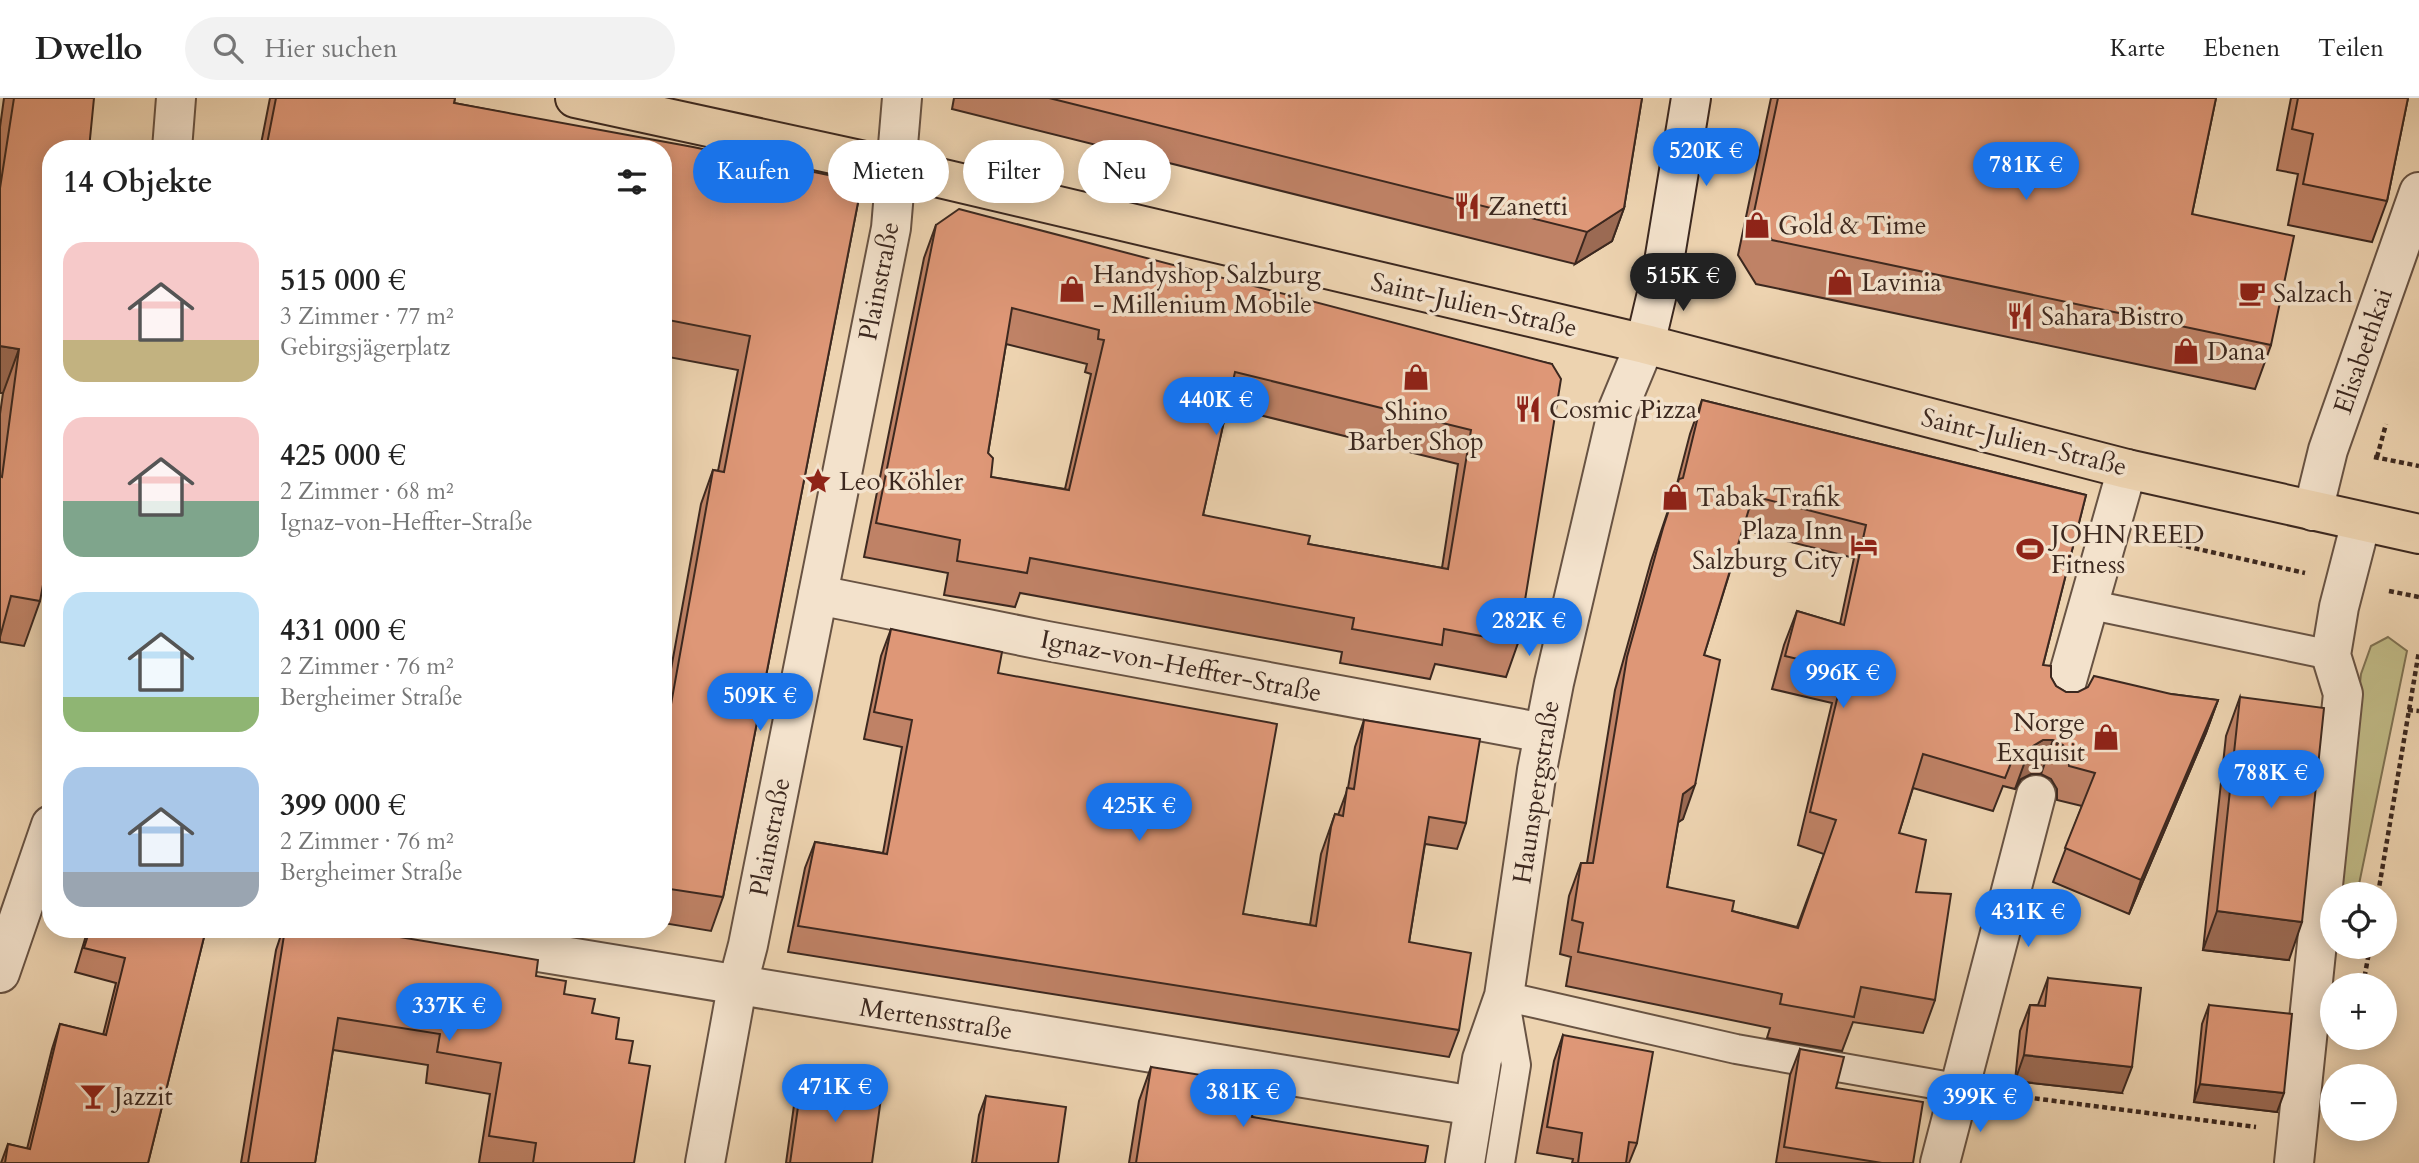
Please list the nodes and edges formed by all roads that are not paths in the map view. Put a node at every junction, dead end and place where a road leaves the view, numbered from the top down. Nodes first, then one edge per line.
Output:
1 (176, 98) edge
2 (575, 98) edge
3 (902, 98) edge
4 (1691, 98) edge
5 (173, 140) edge
6 (899, 140) edge
7 (828, 153) edge
8 (949, 180) edge
9 (2419, 192) edge
10 (894, 203) edge
11 (1645, 344) junction
12 (2127, 469) junction
13 (2313, 511) junction
14 (2366, 523) junction
15 (2419, 534) edge
16 (818, 595) junction
17 (2087, 604) junction
18 (2331, 655) junction
19 (2060, 705) edge
20 (1544, 733) junction
21 (2036, 795) dead end
22 (42, 860) edge
23 (451, 938) edge
24 (0, 973) edge
25 (737, 987) junction
26 (1504, 996) junction
27 (1962, 1089) junction
28 (1474, 1107) junction
29 (2297, 1148) edge
30 (705, 1163) edge
31 (1465, 1163) edge
32 (1500, 1163) edge
33 (1940, 1163) edge

1 - 5 street
2 - 7 main road, Saint-Julien-Straße
3 - 6 street, Plainstraße
4 - 11 street, Haunspergstraße
8 - 11 main road, Saint-Julien-Straße
9 - 13 street, Elisabethkai
10 - 16 street, Plainstraße
11 - 12 main road, Saint-Julien-Straße
11 - 20 street, Haunspergstraße
12 - 13 main road, Saint-Julien-Straße
12 - 17 street
13 - 14 main road, Saint-Julien-Straße
14 - 15 main road, Saint-Julien-Straße
14 - 18 street
16 - 20 street, Ignaz-von-Heffter-Straße
16 - 25 street, Plainstraße
17 - 18 lane
17 - 19 street
18 - 29 street
20 - 26 street, Haunspergstraße
21 - 27 street
22 - 24 street
23 - 25 street, Mertensstraße
25 - 28 street, Mertensstraße
25 - 30 street, Plainstraße
26 - 27 lane
26 - 28 street, Haunspergstraße
26 - 32 lane
27 - 33 street
28 - 31 street, Haunspergstraße

